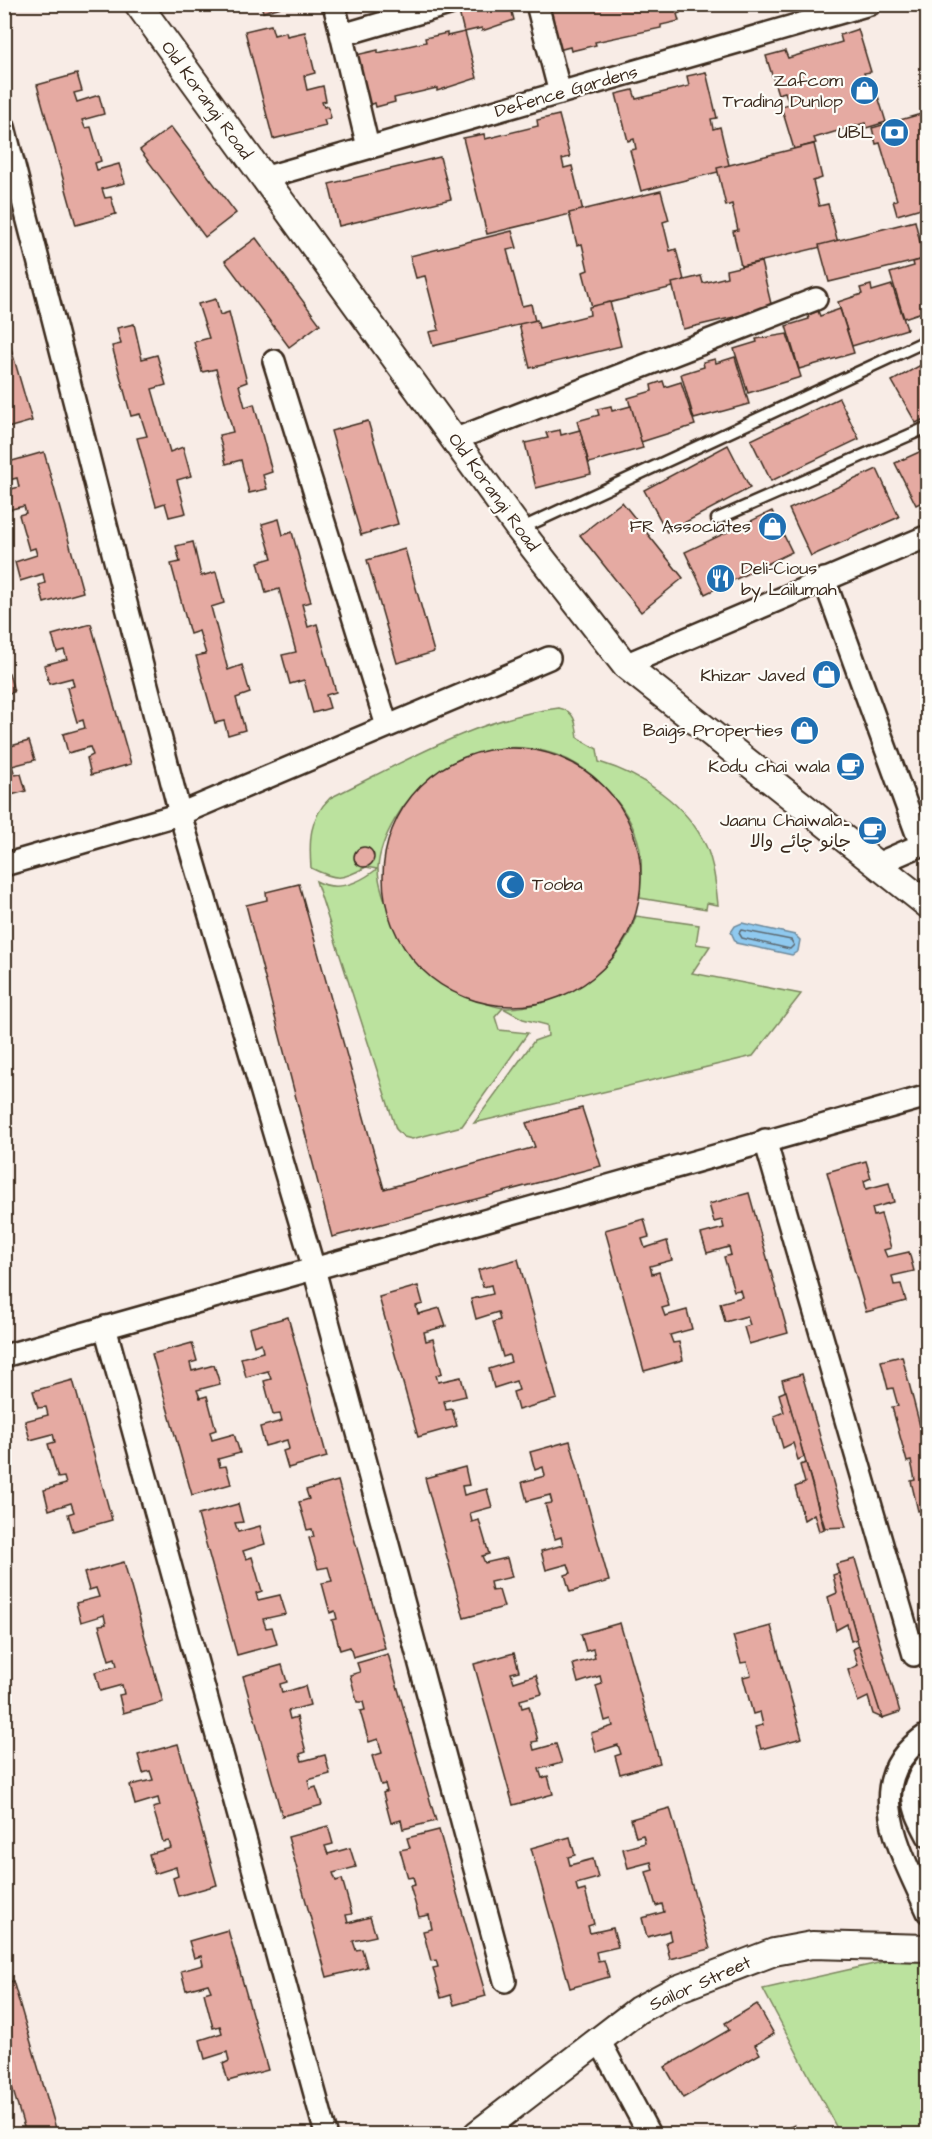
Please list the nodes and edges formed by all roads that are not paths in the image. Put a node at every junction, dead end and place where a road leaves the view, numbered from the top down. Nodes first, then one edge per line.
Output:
1 (138, 4) edge
2 (334, 4) edge
3 (449, 4) edge
4 (537, 4) edge
5 (870, 4) edge
6 (342, 35) junction
7 (561, 93) junction
8 (4, 127) edge
9 (368, 147) junction
10 (263, 178) junction
11 (816, 299) dead end
12 (927, 340) edge
13 (274, 361) dead end
14 (927, 427) edge
15 (456, 439) junction
16 (717, 519) dead end
17 (519, 529) junction
18 (927, 536) edge
19 (824, 579) junction
20 (549, 658) dead end
21 (625, 665) junction
22 (387, 726) junction
23 (180, 814) junction
24 (924, 844) edge
25 (4, 865) edge
26 (875, 865) junction
27 (927, 905) edge
28 (927, 1096) edge
29 (765, 1140) junction
30 (314, 1269) junction
31 (105, 1327) junction
32 (4, 1356) edge
33 (914, 1655) dead end
34 (927, 1734) edge
35 (927, 1763) edge
36 (927, 1836) edge
37 (927, 1912) edge
38 (927, 1948) edge
39 (505, 1981) dead end
40 (598, 2040) junction
41 (326, 2134) edge
42 (477, 2134) edge
43 (649, 2134) edge

1 - 10 street, Old Korangi Road
2 - 6 street
3 - 6 street
4 - 7 street
5 - 7 street, Defence Gardens
6 - 9 street
7 - 9 street, Defence Gardens
8 - 23 street
9 - 10 street, Defence Gardens
10 - 15 street, Old Korangi Road
11 - 15 street
12 - 17 lane
13 - 22 street
14 - 16 lane
15 - 17 street, Old Korangi Road
17 - 21 street, Old Korangi Road
18 - 19 street
19 - 21 street
19 - 24 street
20 - 22 street
21 - 26 street, Old Korangi Road
22 - 23 street
23 - 25 street
23 - 30 street
24 - 26 street
26 - 27 street, Old Korangi Road
28 - 29 street
29 - 30 street
29 - 33 street
30 - 31 street
30 - 39 street
31 - 32 street
31 - 41 street
34 - 37 street
35 - 36 street
38 - 40 street, Sailor Street
40 - 42 street, Sailor Street
40 - 43 street

